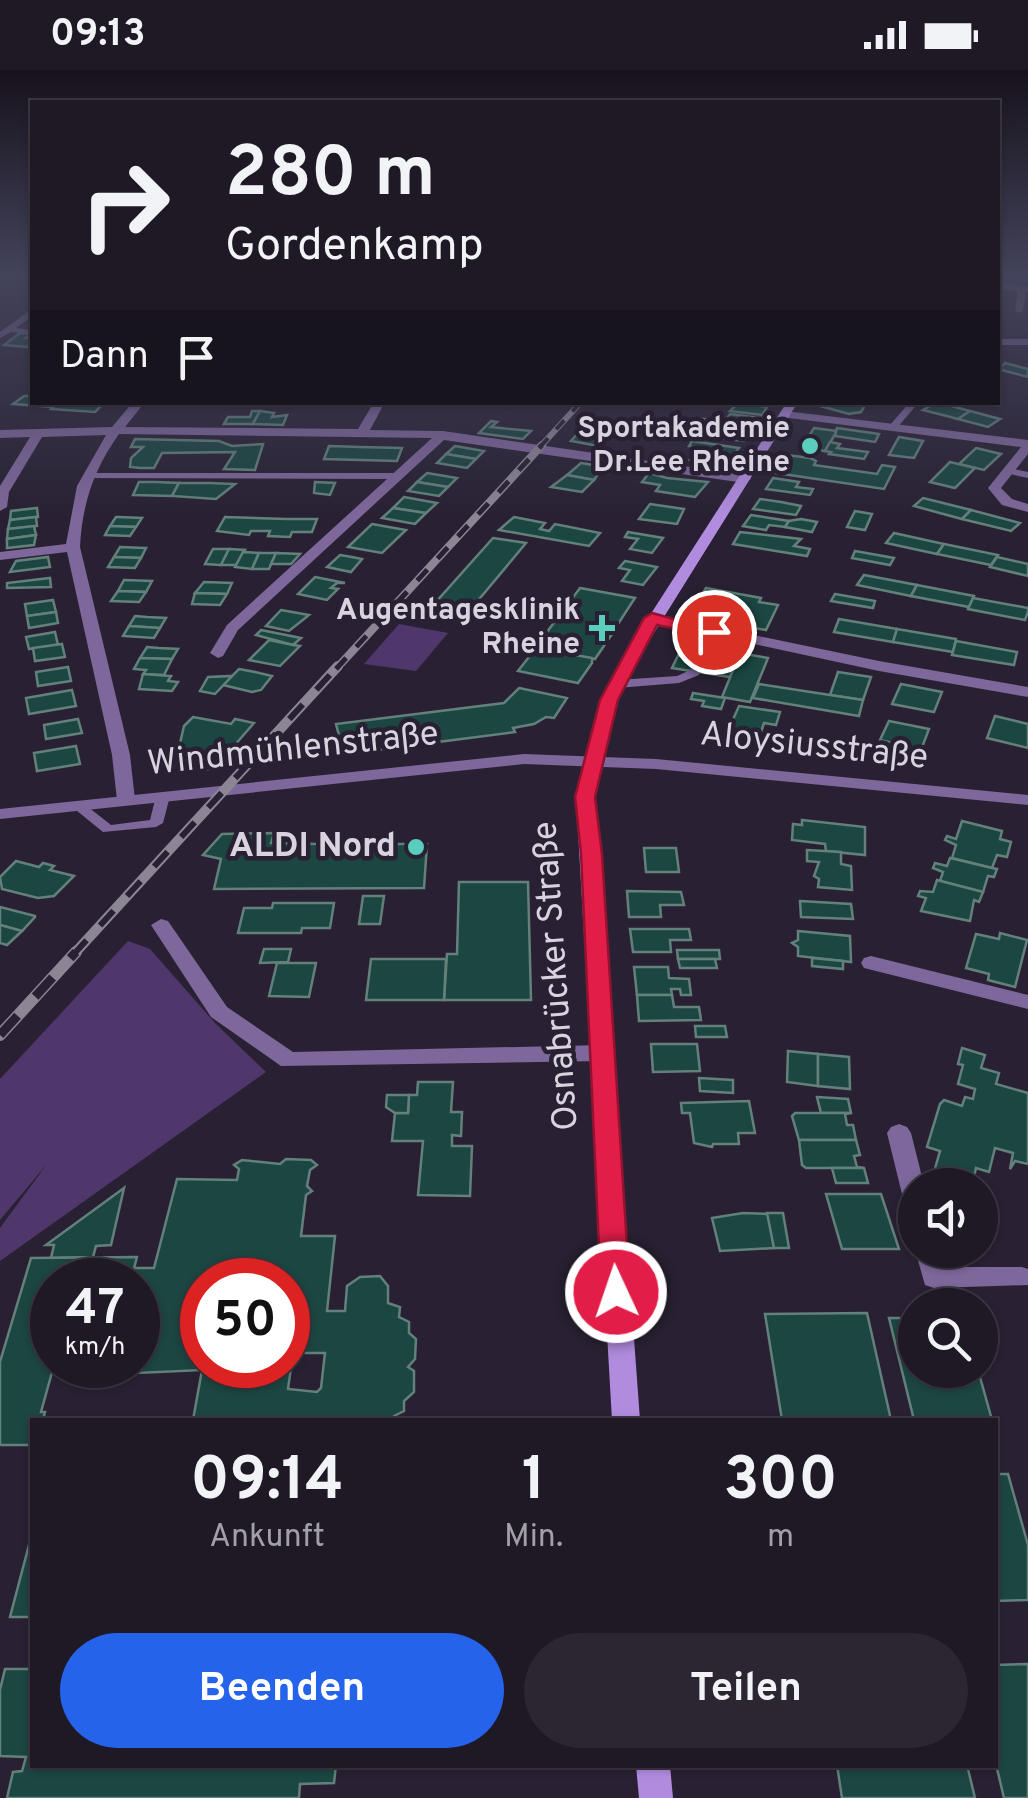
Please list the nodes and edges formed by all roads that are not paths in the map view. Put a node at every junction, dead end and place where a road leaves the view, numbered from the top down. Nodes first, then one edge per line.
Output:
1 (137, 405) edge
2 (378, 405) edge
3 (912, 405) edge
4 (789, 408) edge
5 (893, 426) junction
6 (113, 431) junction
7 (38, 433) junction
8 (362, 433) junction
9 (0, 434) edge
10 (443, 436) junction
11 (1028, 445) edge
12 (1008, 471) junction
13 (89, 475) junction
14 (1028, 475) edge
15 (398, 476) junction
16 (745, 479) junction
17 (0, 507) edge
18 (1028, 508) edge
19 (73, 547) junction
20 (0, 556) edge
21 (652, 618) junction
22 (218, 652) dead end
23 (695, 672) dead end
24 (616, 684) junction
25 (1028, 692) edge
26 (594, 759) junction
27 (163, 796) junction
28 (126, 800) junction
29 (1028, 800) edge
30 (78, 806) junction
31 (0, 814) edge
32 (161, 926) dead end
33 (871, 963) dead end
34 (1028, 1002) edge
35 (602, 1053) junction
36 (899, 1133) dead end
37 (908, 1168) edge
38 (932, 1268) edge
39 (1026, 1283) edge
40 (626, 1418) edge
41 (653, 1768) edge
42 (656, 1798) edge

1 - 6 street
2 - 8 street
3 - 5 lane
4 - 5 street
4 - 16 main road, Osnabrücker Straße
5 - 11 street
6 - 7 street
6 - 8 street
6 - 13 street
7 - 9 street
7 - 17 street
8 - 10 street
10 - 15 street
10 - 16 street
11 - 12 street
12 - 14 lane
12 - 18 street
13 - 15 lane
13 - 19 street
15 - 22 street
16 - 21 main road, Osnabrücker Straße
19 - 20 street
19 - 28 street
21 - 24 main road, Osnabrücker Straße
21 - 25 street
23 - 24 lane
24 - 26 main road, Osnabrücker Straße
26 - 27 street, Windmühlenstraße
26 - 29 street, Aloysiusstraße
26 - 35 main road, Osnabrücker Straße
27 - 28 street, Windmühlenstraße
27 - 30 lane
28 - 30 street, Windmühlenstraße
30 - 31 street, Windmühlenstraße
32 - 35 street
33 - 34 street
35 - 40 main road, Osnabrücker Straße
36 - 37 street
38 - 39 street
41 - 42 main road

